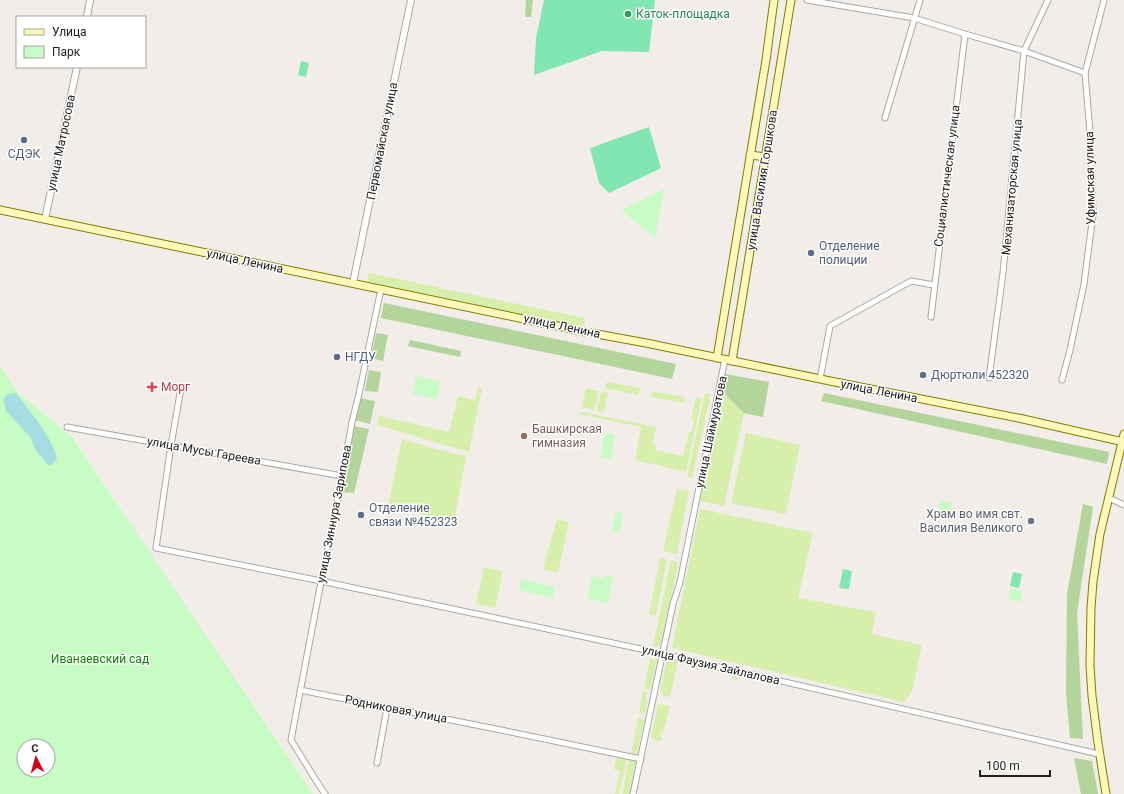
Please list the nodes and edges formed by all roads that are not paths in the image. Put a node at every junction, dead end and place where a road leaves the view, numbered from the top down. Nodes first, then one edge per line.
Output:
1 (90, 0) edge
2 (411, 0) edge
3 (774, 0) edge
4 (791, 0) edge
5 (807, 0) edge
6 (920, 0) edge
7 (1048, 0) edge
8 (1104, 0) edge
9 (87, 16) edge
10 (914, 18) junction
11 (964, 34) junction
12 (1024, 51) junction
13 (77, 68) edge
14 (1084, 73) junction
15 (885, 118) dead end
16 (750, 155) junction
17 (766, 157) junction
18 (0, 210) edge
19 (45, 219) junction
20 (353, 283) junction
21 (934, 285) junction
22 (381, 289) junction
23 (726, 305) junction
24 (741, 307) junction
25 (931, 317) dead end
26 (717, 358) junction
27 (729, 360) junction
28 (989, 378) dead end
29 (820, 379) junction
30 (1062, 380) dead end
31 (181, 388) dead end
32 (67, 427) dead end
33 (1123, 439) edge
34 (171, 445) junction
35 (342, 476) junction
36 (1109, 498) junction
37 (1124, 505) edge
38 (321, 581) junction
39 (663, 654) junction
40 (300, 690) junction
41 (387, 708) junction
42 (1099, 754) junction
43 (641, 759) junction
44 (377, 763) dead end
45 (325, 794) edge
46 (633, 794) edge
47 (1106, 794) edge

1 - 9 street
2 - 20 street, Первомайская улица
3 - 16 main road, улица Василия Горшкова
4 - 17 main road, улица Василия Горшкова
5 - 10 street
6 - 10 street
7 - 12 street, Механизаторская улица
8 - 14 street, Уфимская улица
10 - 11 street
10 - 15 street
11 - 12 street
11 - 21 street, Социалистическая улица
12 - 14 street
12 - 28 street, Механизаторская улица
13 - 19 street, улица Матросова
14 - 30 street, Уфимская улица
16 - 17 main road
16 - 23 main road, улица Василия Горшкова
17 - 24 main road, улица Василия Горшкова
18 - 19 main road, улица Ленина
19 - 20 main road, улица Ленина
20 - 22 main road, улица Ленина
21 - 25 street, Социалистическая улица
21 - 29 street
22 - 26 main road, улица Ленина
22 - 35 street, улица Зиннура Зарипова
23 - 24 main road
23 - 26 main road, улица Василия Горшкова
24 - 27 main road, улица Василия Горшкова
26 - 27 main road, улица Ленина
27 - 29 main road, улица Ленина
27 - 39 street, улица Шаймуратова
29 - 33 main road, улица Ленина
31 - 34 street
32 - 34 street, улица Мусы Гареева
33 - 36 main road
34 - 35 street, улица Мусы Гареева
34 - 38 street, улица Фаузия Зайлалова
35 - 38 street, улица Зиннура Зарипова
36 - 37 street
36 - 42 main road
38 - 39 street, улица Фаузия Зайлалова
38 - 40 street, улица Зиннура Зарипова
39 - 42 street, улица Фаузия Зайлалова
39 - 43 street, улица Шаймуратова
40 - 41 street, Родниковая улица
40 - 45 street, улица Зиннура Зарипова
41 - 43 street, Родниковая улица
41 - 44 street
42 - 47 main road
43 - 46 street, улица Шаймуратова

